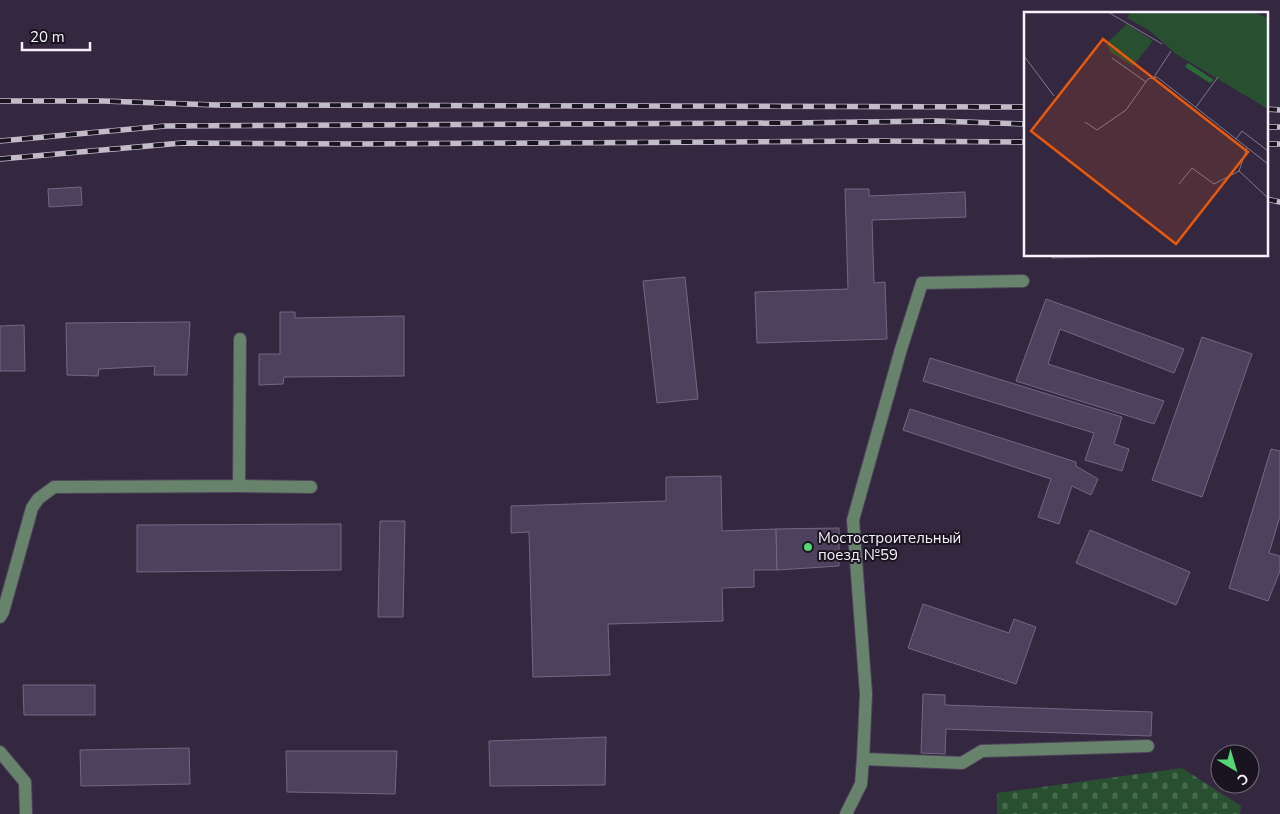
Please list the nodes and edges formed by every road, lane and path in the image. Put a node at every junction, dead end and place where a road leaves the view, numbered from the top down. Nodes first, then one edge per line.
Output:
1 (1023, 281) dead end
2 (240, 339) dead end
3 (239, 486) junction
4 (311, 487) dead end
5 (0, 617) edge
6 (1148, 746) dead end
7 (0, 752) edge
8 (863, 760) junction
9 (26, 814) edge
10 (846, 814) edge

1 - 8 street
2 - 3 street
3 - 4 street
3 - 5 street
6 - 8 street
7 - 9 street
8 - 10 street

